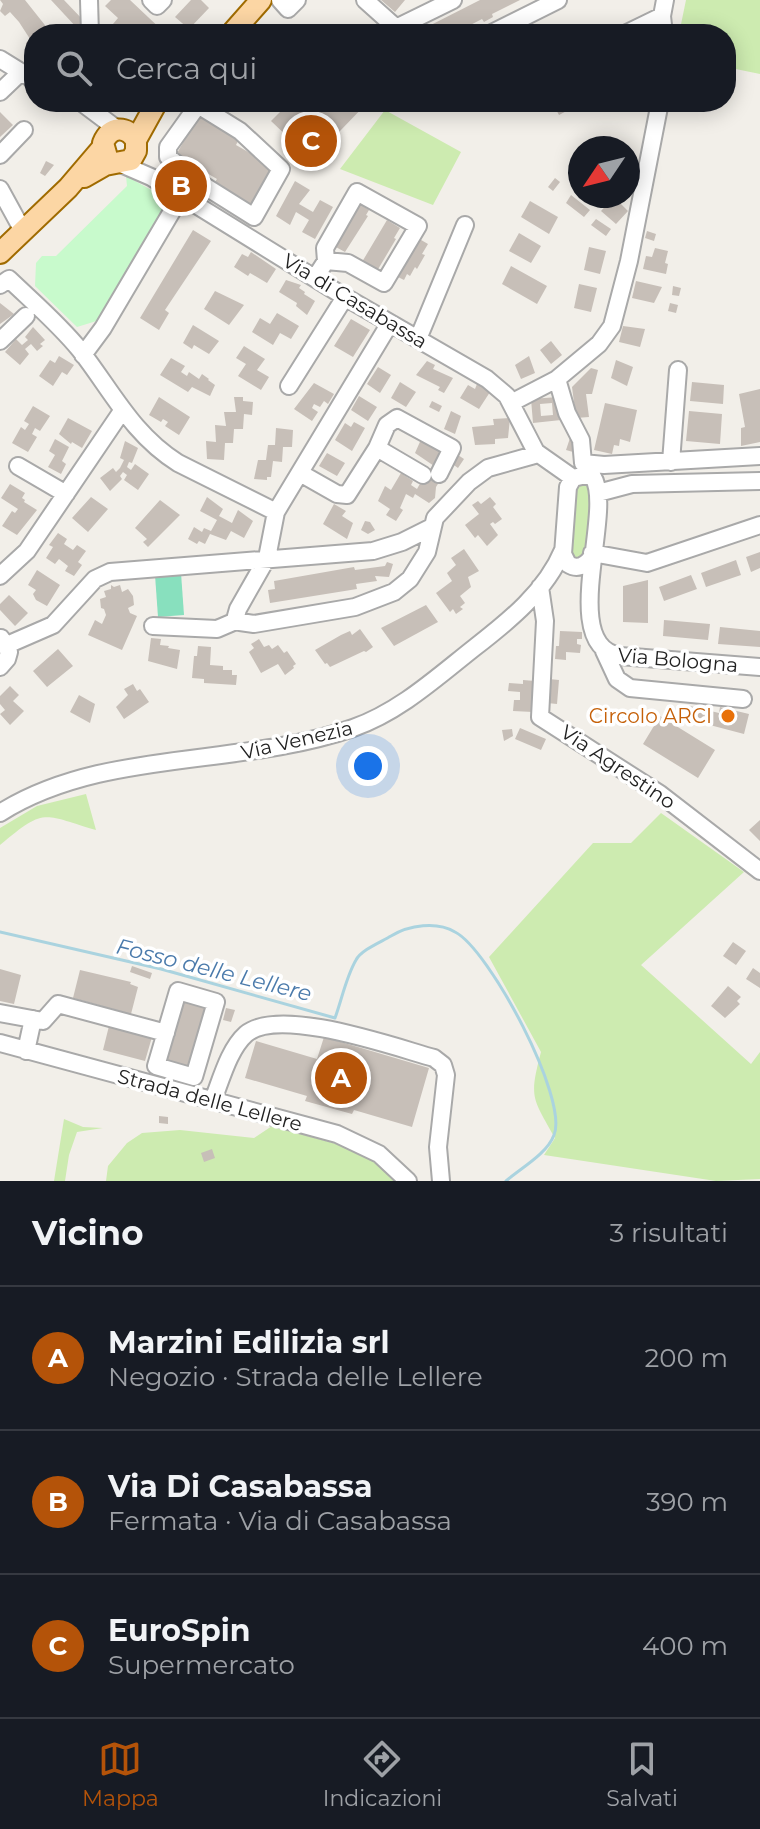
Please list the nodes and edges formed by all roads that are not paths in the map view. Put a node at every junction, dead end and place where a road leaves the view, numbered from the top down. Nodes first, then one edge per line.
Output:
1 (75, 0) edge
2 (151, 0) edge
3 (163, 0) edge
4 (247, 0) edge
5 (261, 0) edge
6 (280, 0) edge
7 (297, 0) edge
8 (365, 0) edge
9 (453, 0) edge
10 (558, 0) edge
11 (90, 8) edge
12 (663, 8) edge
13 (236, 24) edge
14 (240, 24) edge
15 (391, 24) edge
16 (411, 24) edge
17 (510, 24) edge
18 (640, 24) edge
19 (0, 47) edge
20 (0, 59) edge
21 (24, 68) edge
22 (24, 70) edge
23 (24, 77) edge
24 (0, 92) edge
25 (92, 112) edge
26 (147, 112) edge
27 (193, 112) edge
28 (209, 112) edge
29 (658, 112) edge
30 (24, 130) dead end
31 (119, 145) junction
32 (0, 155) edge
33 (203, 185) junction
34 (0, 189) edge
35 (186, 199) junction
36 (465, 225) dead end
37 (23, 231) junction
38 (0, 253) edge
39 (326, 261) junction
40 (315, 278) junction
41 (4, 282) edge
42 (345, 297) junction
43 (26, 316) dead end
44 (390, 323) junction
45 (418, 339) junction
46 (0, 341) edge
47 (83, 355) junction
48 (678, 370) dead end
49 (557, 379) junction
50 (289, 386) dead end
51 (511, 403) junction
52 (122, 411) junction
53 (378, 446) junction
54 (538, 454) junction
55 (760, 456) edge
56 (671, 462) junction
57 (18, 466) dead end
58 (300, 473) junction
59 (585, 477) junction
60 (760, 482) edge
61 (66, 494) junction
62 (276, 512) junction
63 (760, 525) edge
64 (432, 527) junction
65 (563, 550) junction
66 (592, 555) junction
67 (267, 558) junction
68 (574, 567) junction
69 (0, 576) edge
70 (545, 581) junction
71 (590, 598) junction
72 (238, 620) junction
73 (153, 626) dead end
74 (3, 641) edge
75 (604, 651) junction
76 (0, 667) edge
77 (760, 667) edge
78 (743, 699) dead end
79 (0, 813) edge
80 (760, 871) edge
81 (0, 1013) edge
82 (33, 1019) junction
83 (166, 1033) junction
84 (0, 1043) edge
85 (26, 1051) junction
86 (213, 1100) junction
87 (408, 1181) edge
88 (441, 1181) edge

1 - 11 street
2 - 3 street
4 - 13 main road
5 - 14 main road
6 - 7 street
8 - 15 street
9 - 16 street
10 - 17 street
12 - 18 street
19 - 21 street
20 - 22 street
23 - 24 street
25 - 31 street, Via di Casabassa
26 - 31 main road
27 - 33 street
28 - 33 street
29 - 49 street
30 - 32 street
31 - 35 street, Via di Casabassa
31 - 37 main road
33 - 35 street
34 - 37 street
35 - 40 street, Via di Casabassa
35 - 47 street
36 - 45 street
37 - 38 main road
39 - 39 street
39 - 40 street
40 - 42 street, Via di Casabassa
41 - 47 street
42 - 44 street, Via di Casabassa
42 - 50 street
43 - 46 street
44 - 45 street, Via di Casabassa
44 - 58 street
45 - 51 street, Via di Casabassa
47 - 52 street
48 - 56 street
49 - 51 street
49 - 59 street
51 - 54 street, Via di Casabassa
52 - 61 street
52 - 62 street
53 - 53 street
53 - 58 street
54 - 59 street
54 - 64 street
55 - 56 street
56 - 59 street
57 - 61 street
58 - 62 street
59 - 60 street
59 - 65 street
59 - 66 street, Via Bologna
61 - 69 street
62 - 67 street
63 - 66 street
64 - 67 street
64 - 72 street
65 - 68 street, Via Bologna
65 - 70 street, Via Venezia
66 - 68 street, Via Venezia
66 - 71 street, Via Bologna
67 - 72 street
67 - 74 street
68 - 70 street, Via Venezia
68 - 71 street, Via Bologna
70 - 79 street, Via Venezia
70 - 80 street, Via Agrestino
71 - 75 street, Via Bologna
72 - 73 street
74 - 76 street
75 - 77 street, Via Bologna
75 - 78 street
81 - 82 street
82 - 83 street
82 - 85 street
83 - 83 street
84 - 85 street, Strada delle Lellere
85 - 86 street, Strada delle Lellere
86 - 87 street, Strada delle Lellere
86 - 88 street

